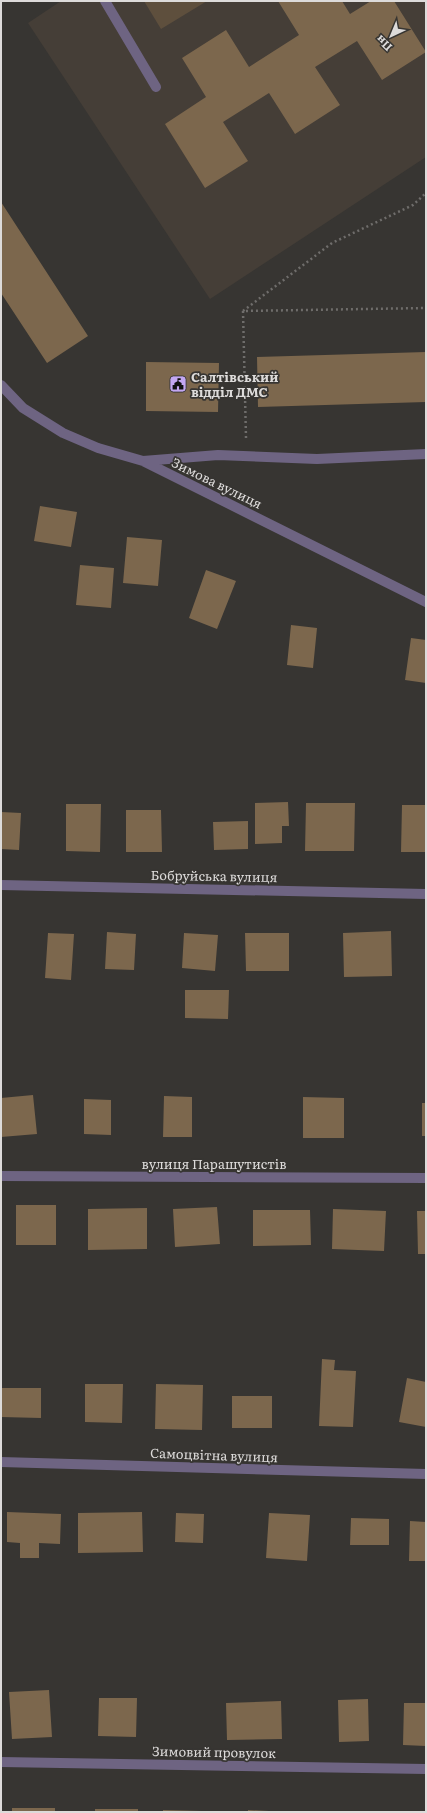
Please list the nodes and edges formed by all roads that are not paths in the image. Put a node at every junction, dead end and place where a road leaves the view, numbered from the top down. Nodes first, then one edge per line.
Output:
1 (105, 1) edge
2 (156, 87) dead end
3 (1, 385) edge
4 (426, 454) edge
5 (143, 461) junction
6 (426, 602) edge
7 (1, 885) edge
8 (426, 894) edge
9 (1, 1176) edge
10 (426, 1178) edge
11 (1, 1462) edge
12 (426, 1474) edge
13 (1, 1762) edge
14 (426, 1768) edge

1 - 2 street
3 - 5 street, Зимова вулиця
4 - 5 street
5 - 6 street, Зимова вулиця
7 - 8 street, Бобруйська вулиця
9 - 10 street, вулиця Парашутистів
11 - 12 street, Самоцвітна вулиця
13 - 14 street, Зимовий провулок

